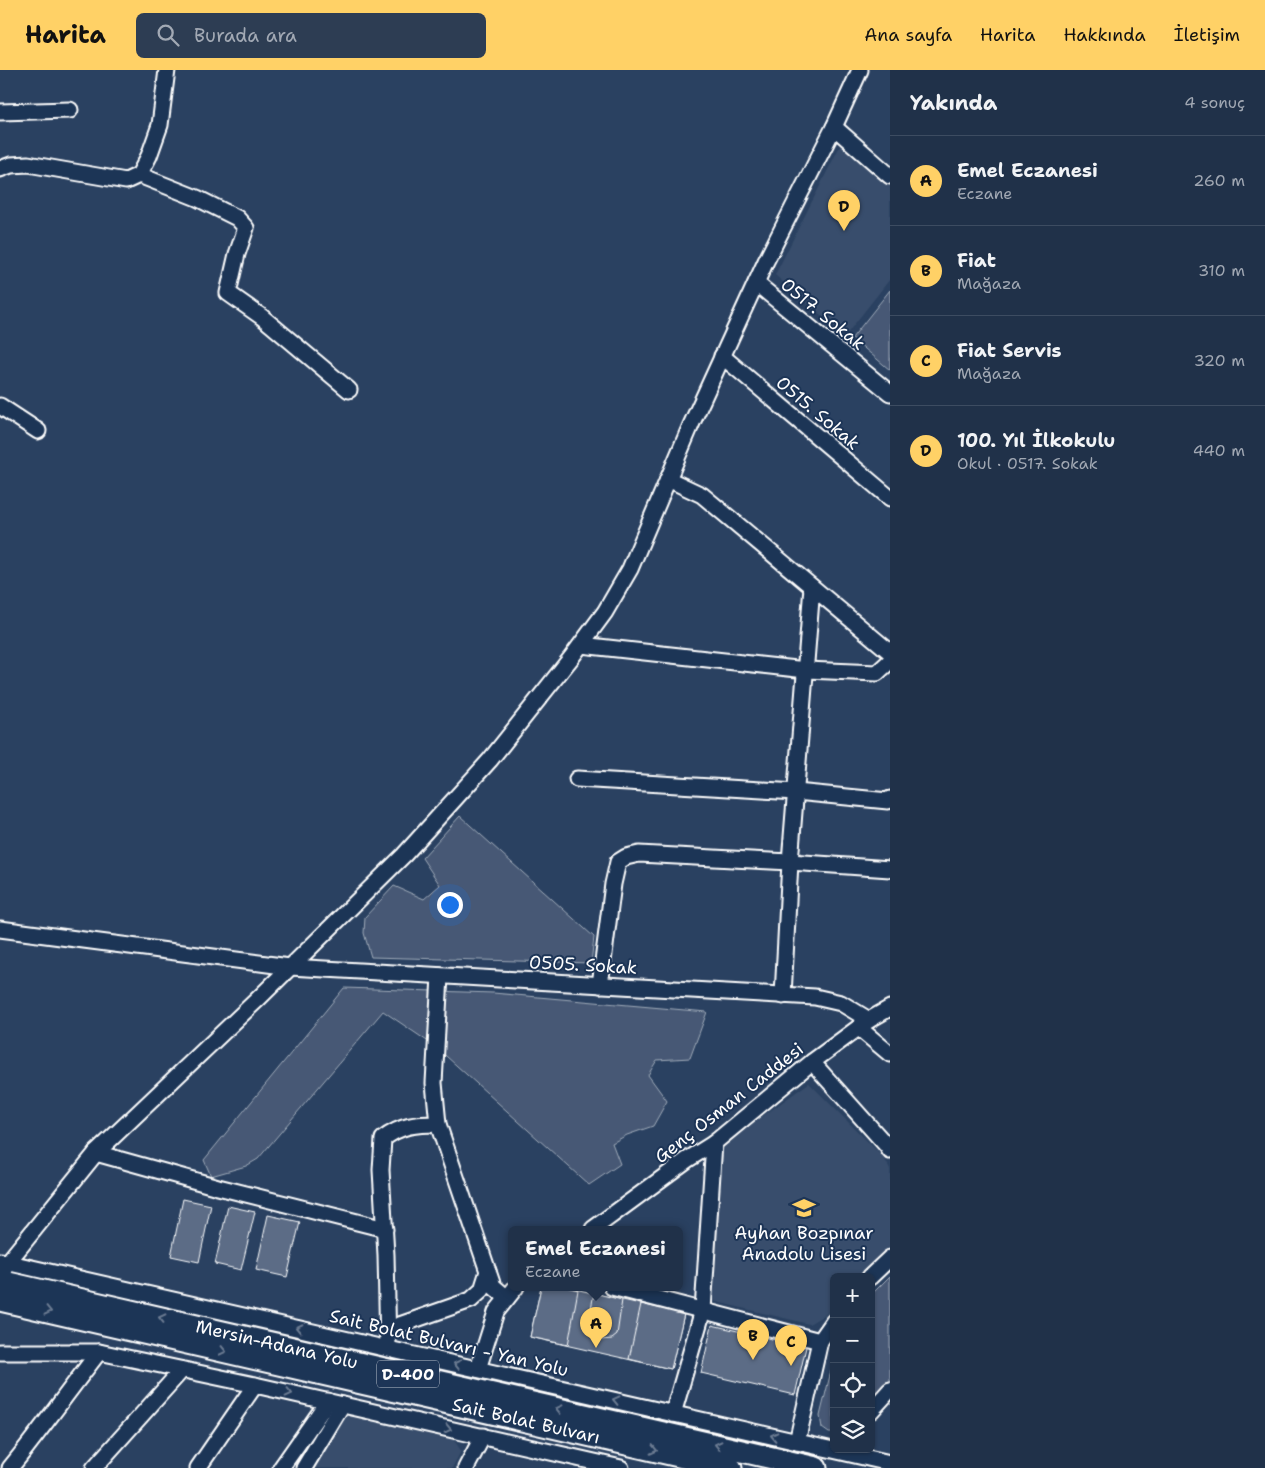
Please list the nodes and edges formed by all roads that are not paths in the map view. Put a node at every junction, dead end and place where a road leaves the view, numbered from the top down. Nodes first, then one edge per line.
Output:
1 (166, 70) edge
2 (860, 70) edge
3 (70, 110) dead end
4 (0, 112) edge
5 (834, 127) junction
6 (0, 169) edge
7 (139, 175) junction
8 (890, 176) edge
9 (756, 283) junction
10 (722, 356) junction
11 (349, 390) dead end
12 (890, 393) edge
13 (0, 406) edge
14 (38, 431) dead end
15 (668, 479) junction
16 (890, 498) edge
17 (812, 588) junction
18 (581, 645) junction
19 (890, 652) edge
20 (890, 661) edge
21 (806, 670) junction
22 (577, 779) dead end
23 (796, 792) junction
24 (890, 799) edge
25 (790, 862) junction
26 (890, 869) edge
27 (0, 929) edge
28 (290, 967) junction
29 (440, 976) junction
30 (600, 985) junction
31 (783, 996) junction
32 (890, 1008) edge
33 (864, 1024) junction
34 (890, 1054) edge
35 (812, 1062) junction
36 (438, 1124) junction
37 (714, 1142) junction
38 (890, 1151) edge
39 (96, 1153) junction
40 (597, 1226) edge
41 (385, 1229) junction
42 (890, 1258) edge
43 (488, 1271) junction
44 (2, 1273) edge
45 (874, 1273) edge
46 (627, 1291) edge
47 (511, 1292) edge
48 (0, 1300) edge
49 (703, 1310) junction
50 (830, 1327) edge
51 (388, 1329) junction
52 (820, 1341) junction
53 (388, 1348) junction
54 (0, 1352) edge
55 (99, 1352) junction
56 (478, 1369) junction
57 (182, 1370) junction
58 (255, 1385) junction
59 (335, 1403) junction
60 (673, 1414) junction
61 (483, 1436) junction
62 (797, 1442) junction
63 (830, 1448) edge
64 (850, 1453) edge
65 (890, 1463) edge
66 (10, 1468) edge
67 (94, 1468) edge
68 (198, 1468) edge
69 (281, 1468) edge
70 (304, 1468) edge
71 (466, 1468) edge
72 (621, 1468) edge
73 (731, 1468) edge
74 (816, 1468) edge

1 - 7 street
2 - 5 street
3 - 4 street
5 - 8 street
5 - 9 street
6 - 7 street
7 - 11 street
9 - 10 street
9 - 12 street, 0517. Sokak
10 - 15 street
10 - 16 street, 0515. Sokak
13 - 14 street
15 - 17 street
15 - 18 street
17 - 19 street
17 - 21 street
18 - 21 street
18 - 28 street
20 - 21 street
21 - 23 street
22 - 23 street
23 - 24 street
23 - 25 street
25 - 26 street
25 - 30 street
25 - 31 street
27 - 28 street, 0505. Sokak
28 - 29 street, 0505. Sokak
28 - 39 street
29 - 30 street, 0505. Sokak
29 - 36 street
30 - 31 street, 0505. Sokak
31 - 33 street, 0505. Sokak
32 - 33 street, Genç Osman Caddesi
33 - 34 street, 0505. Sokak
33 - 35 street, Genç Osman Caddesi
35 - 37 street, Genç Osman Caddesi
35 - 38 street
36 - 41 street
36 - 43 street
37 - 40 street, Genç Osman Caddesi
37 - 49 street
39 - 41 street
39 - 44 street
41 - 51 street
42 - 45 street
43 - 47 street
43 - 51 street
53 -> 44 street, Sait Bolat Bulvarı - Yan Yolu
74 -> 44 highway, Mersin-Adana Yolu / D-400
46 - 49 street
47 - 56 street
48 -> 73 highway, Sait Bolat Bulvarı / D-400
49 - 52 street
49 - 60 street
50 - 52 street
51 - 53 street
52 - 62 street
56 -> 53 street, Sait Bolat Bulvarı - Yan Yolu
54 - 55 street
55 - 57 street
55 - 66 street
60 -> 56 street, Sait Bolat Bulvarı - Yan Yolu
57 - 58 street
57 - 67 street
58 -> 59 street
58 - 68 street
59 -> 61 street
59 - 69 street
59 - 70 street
62 -> 60 street, Sait Bolat Bulvarı - Yan Yolu
61 - 71 street
61 - 72 street
62 - 63 street, Sait Bolat Bulvarı - Yan Yolu
64 - 65 street, Sait Bolat Bulvarı - Yan Yolu

